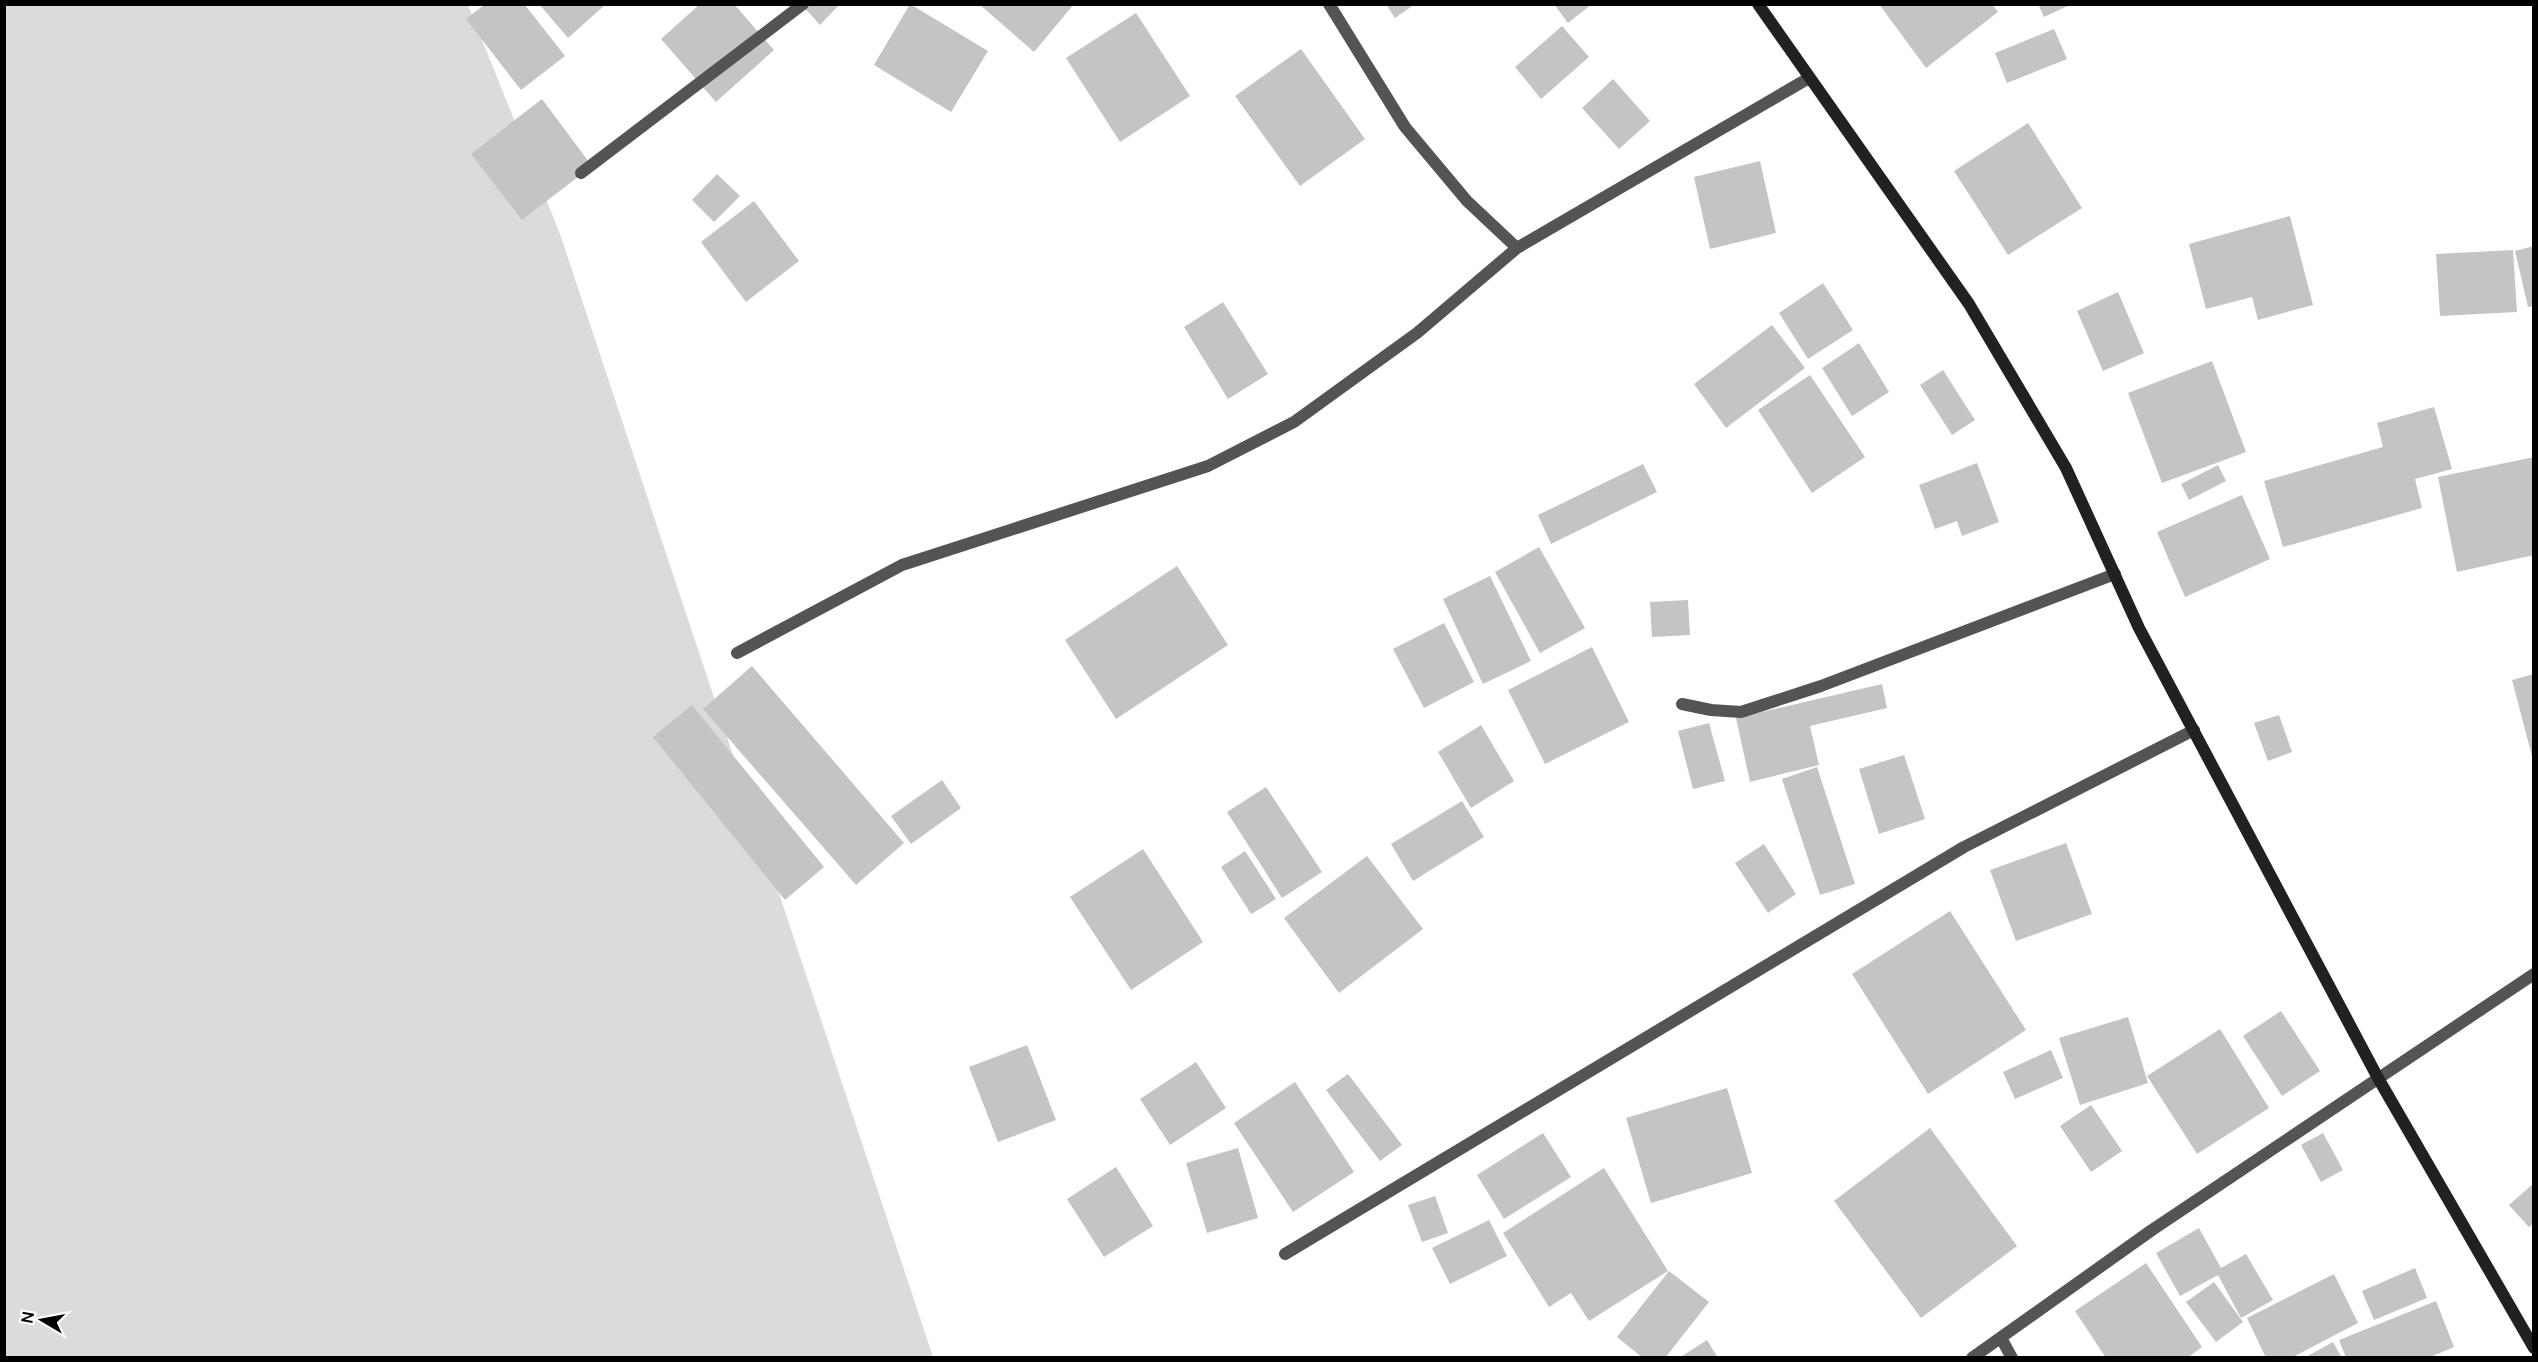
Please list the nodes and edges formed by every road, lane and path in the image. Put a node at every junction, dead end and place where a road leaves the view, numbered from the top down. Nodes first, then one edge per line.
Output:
1 (803, 4) edge
2 (1329, 4) edge
3 (1758, 4) edge
4 (1809, 78) junction
5 (581, 173) dead end
6 (1517, 248) junction
7 (2115, 574) junction
8 (737, 653) dead end
9 (1682, 704) dead end
10 (2194, 730) junction
11 (2534, 974) edge
12 (2378, 1078) junction
13 (1285, 1254) dead end
14 (2001, 1338) junction
15 (2534, 1348) edge
16 (1972, 1358) edge
17 (2012, 1358) edge

1 - 5 street
2 - 6 street
3 - 4 street
4 - 6 street
4 - 7 street
6 - 8 street
7 - 9 street
7 - 10 street
10 - 12 street
10 - 13 street
11 - 12 street
12 - 14 street
12 - 15 street
14 - 16 street
14 - 17 street

